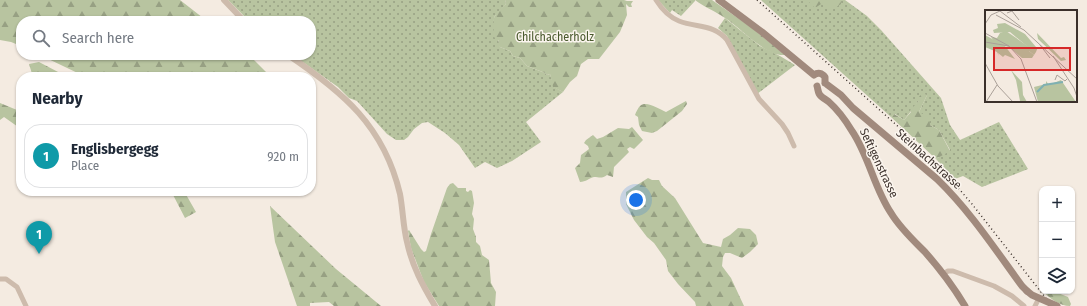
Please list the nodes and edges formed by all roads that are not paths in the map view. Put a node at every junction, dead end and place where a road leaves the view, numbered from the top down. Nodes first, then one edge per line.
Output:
1 (224, 0) edge
2 (656, 0) edge
3 (719, 0) edge
4 (239, 16) edge
5 (295, 60) edge
6 (312, 72) edge
7 (316, 75) edge
8 (814, 75) junction
9 (825, 83) junction
10 (817, 86) junction
11 (794, 146) dead end
12 (943, 274) junction
13 (0, 279) edge
14 (1037, 302) edge
15 (26, 306) edge
16 (435, 306) edge
17 (964, 306) edge
18 (1024, 306) edge
19 (1056, 306) edge

1 - 4 street
2 - 11 street
3 - 8 main road, Steinbachstrasse
5 - 6 street
7 - 16 street
8 - 9 main road, Steinbachstrasse
8 - 10 main road
9 - 10 main road
9 - 14 main road, Steinbachstrasse, bridge
10 - 12 main road, Seftigenstrasse
12 - 17 main road, Seftigenstrasse
12 - 18 street
13 - 15 street
14 - 19 main road, Steinbachstrasse, bridge

